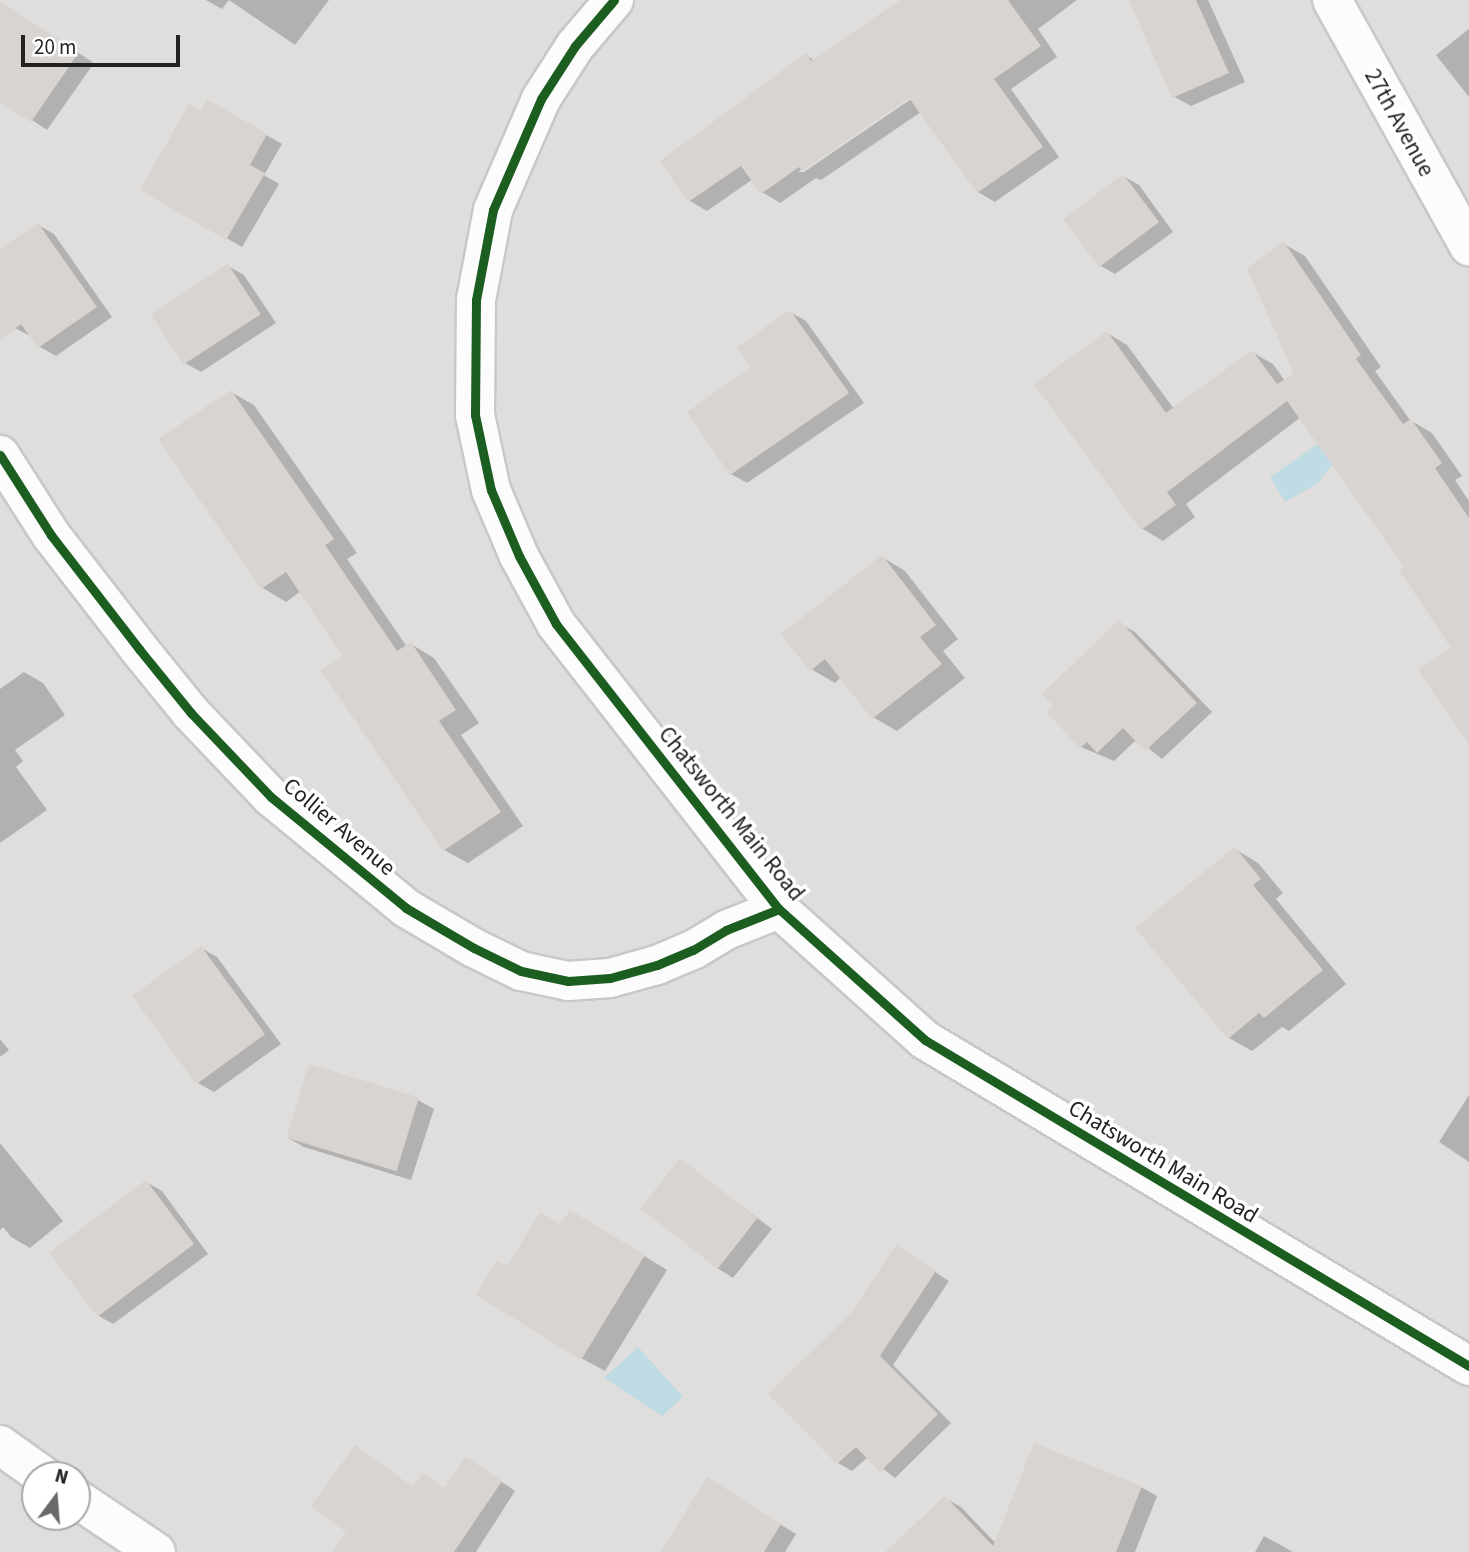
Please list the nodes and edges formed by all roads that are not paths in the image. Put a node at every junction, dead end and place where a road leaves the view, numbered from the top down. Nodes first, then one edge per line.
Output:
1 (614, 0) edge
2 (1332, 0) edge
3 (1469, 246) edge
4 (0, 455) edge
5 (779, 909) junction
6 (1469, 1366) edge
7 (0, 1446) edge
8 (22, 1461) edge
9 (91, 1508) edge
10 (156, 1552) edge

1 - 5 street, Chatsworth Main Road
2 - 3 street, 27th Avenue
4 - 5 street, Collier Avenue
5 - 6 street, Chatsworth Main Road
7 - 8 street
9 - 10 street

